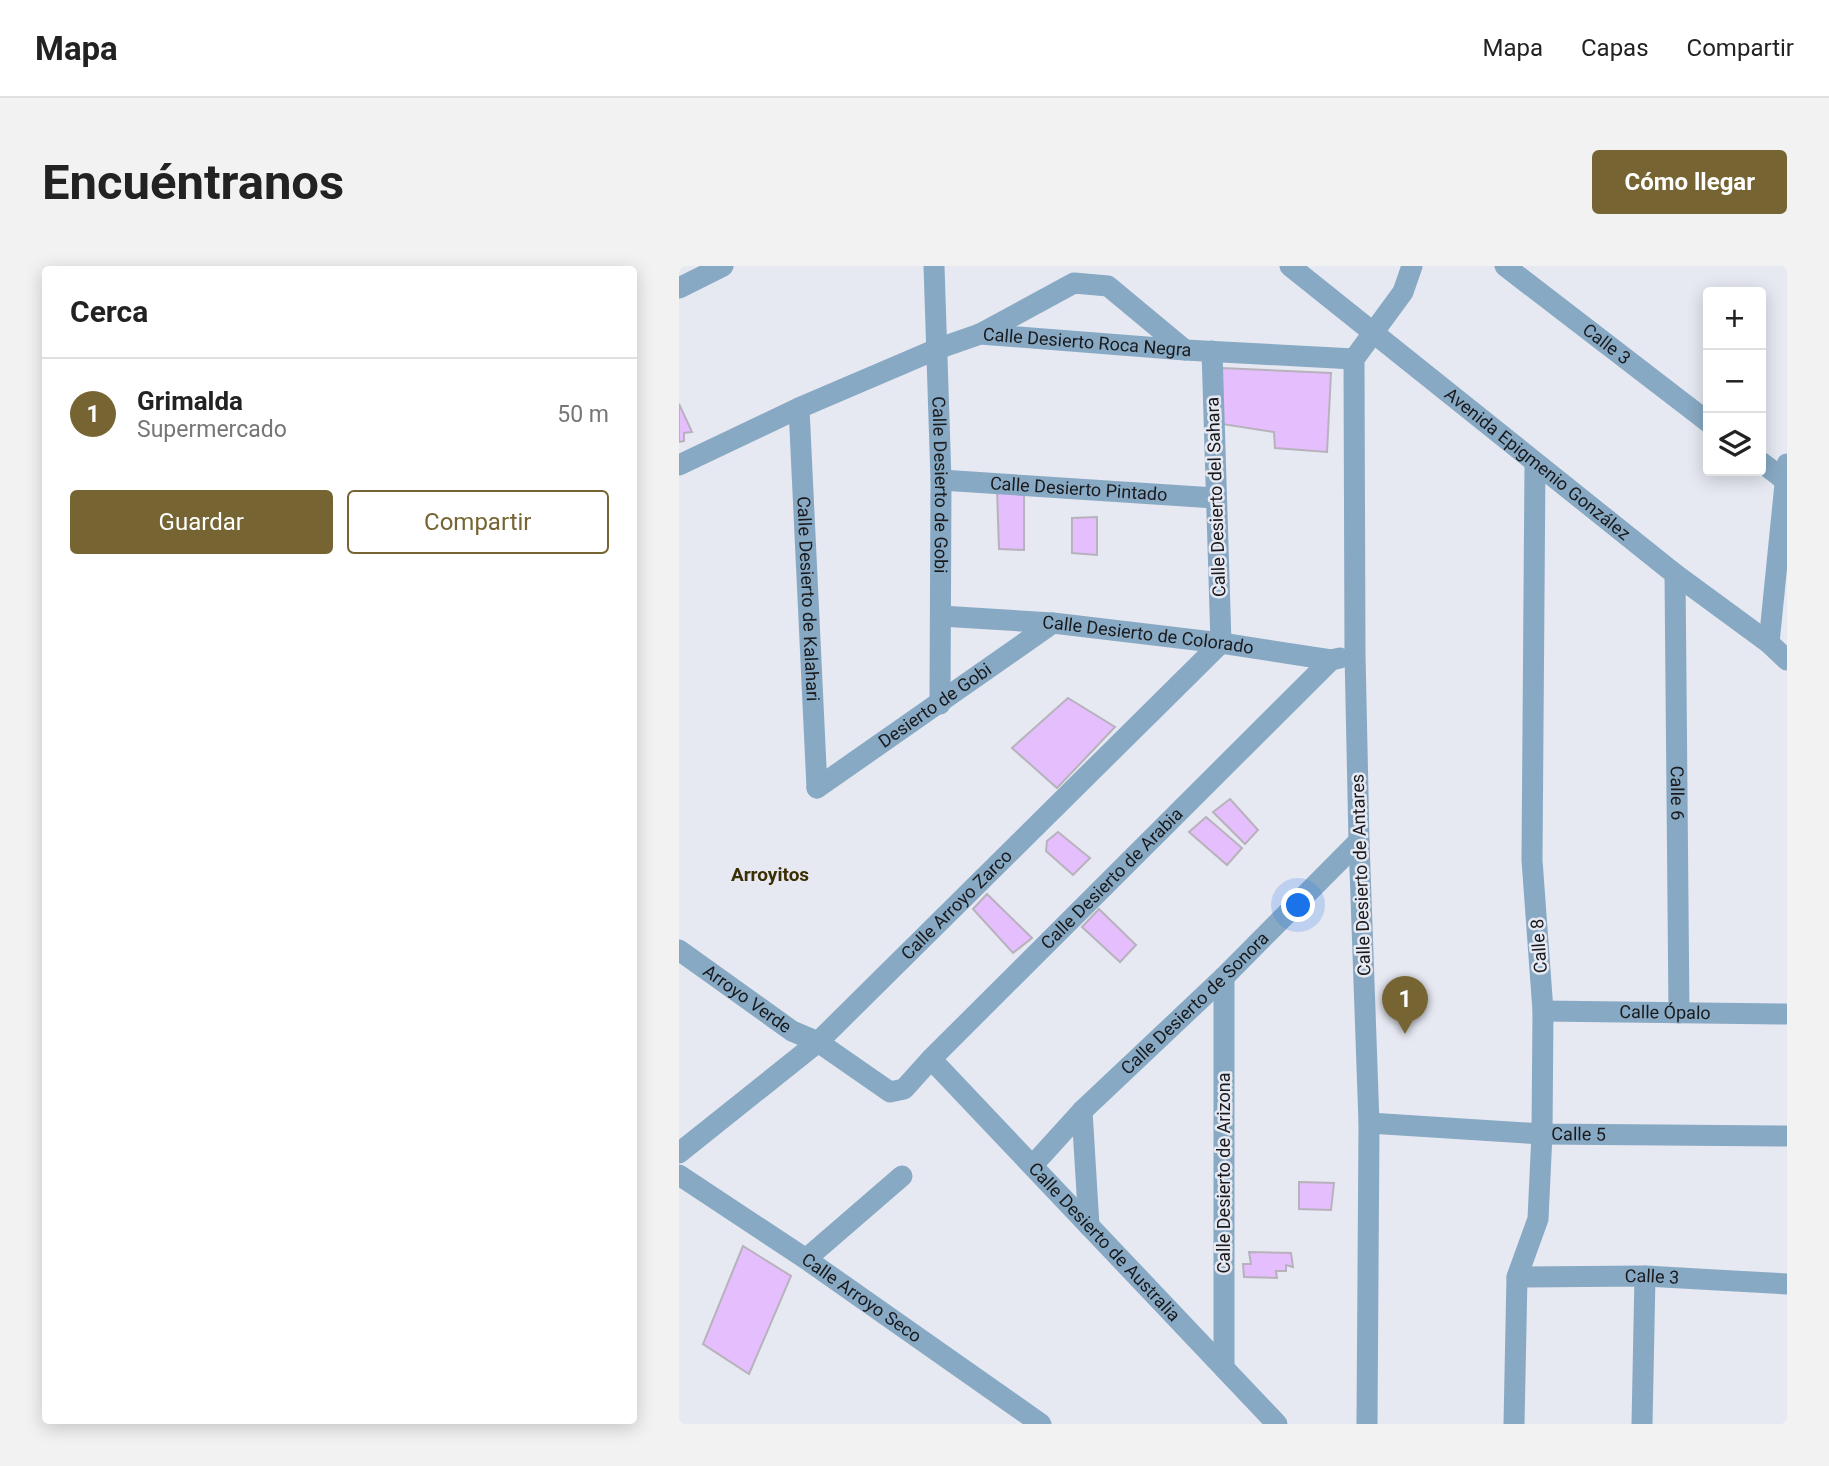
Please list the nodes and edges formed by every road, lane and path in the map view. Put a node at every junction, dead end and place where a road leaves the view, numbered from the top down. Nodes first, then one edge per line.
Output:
1 (723, 266) edge
2 (935, 266) edge
3 (1290, 266) edge
4 (1412, 266) edge
5 (1505, 266) edge
6 (679, 288) edge
7 (1373, 333) junction
8 (980, 334) junction
9 (937, 349) junction
10 (1185, 350) junction
11 (1212, 351) junction
12 (1354, 359) junction
13 (799, 408) junction
14 (1703, 418) edge
15 (1535, 464) junction
16 (679, 465) edge
17 (1766, 465) edge
18 (1786, 476) edge
19 (941, 480) junction
20 (1215, 498) junction
21 (1675, 574) junction
22 (941, 616) junction
23 (1053, 623) junction
24 (1221, 643) junction
25 (1769, 643) junction
26 (1355, 654) junction
27 (1331, 660) junction
28 (1787, 660) edge
29 (940, 704) junction
30 (817, 788) joint
31 (1359, 841) junction
32 (679, 950) edge
33 (1224, 977) junction
34 (1543, 1011) junction
35 (1679, 1013) junction
36 (1787, 1014) edge
37 (818, 1042) junction
38 (931, 1059) junction
39 (890, 1092) joint
40 (1083, 1111) junction
41 (1369, 1124) junction
42 (1542, 1134) junction
43 (1787, 1136) edge
44 (679, 1153) edge
45 (1033, 1165) junction
46 (679, 1175) edge
47 (902, 1176) dead end
48 (1089, 1226) junction
49 (806, 1259) junction
50 (1645, 1276) junction
51 (1517, 1277) junction
52 (1787, 1284) edge
53 (1224, 1368) junction
54 (1041, 1424) edge
55 (1277, 1424) edge
56 (1367, 1424) edge
57 (1514, 1424) edge
58 (1642, 1424) edge

1 - 6 street
2 - 9 street, Calle Desierto de Gobi
3 - 7 street, Avenida Epigmenio González
4 - 7 street
5 - 14 street, Calle 3
7 - 12 street
7 - 15 street, Avenida Epigmenio González
8 - 9 street, Calle Desierto Roca Negra
8 - 10 street, Calle Desierto Roca Negra
8 - 10 street
9 - 13 street, Calle Desierto Roca Negra
9 - 19 street, Calle Desierto de Gobi
10 - 11 street, Calle Desierto Roca Negra
11 - 12 street, Calle Desierto Roca Negra
11 - 20 street, Calle Desierto del Sahara
12 - 26 street, Calle Desierto de Antares
13 - 16 street, Calle Desierto Roca Negra
13 - 30 street, Calle Desierto de Kalahari
15 - 21 street, Avenida Epigmenio González
15 - 34 street, Calle 8
17 - 18 street
18 - 25 street
19 - 20 street, Calle Desierto Pintado
19 - 22 street, Calle Desierto de Gobi
20 - 24 street, Calle Desierto del Sahara
21 - 25 street, Avenida Epigmenio González
21 - 35 street, Calle 6
22 - 23 street, Calle Desierto de Colorado
22 - 29 street, Calle Desierto de Gobi
23 - 24 street, Calle Desierto de Colorado
23 - 29 street, Desierto de Gobi
24 - 27 street, Calle Desierto de Colorado
24 - 37 street, Calle Arroyo Zarco
25 - 28 street, Avenida Epigmenio González
26 - 27 street, Calle Desierto de Colorado
26 - 31 street, Calle Desierto de Antares
27 - 38 street, Calle Desierto de Arabia
29 - 30 street, Desierto de Gobi
31 - 33 street, Calle Desierto de Sonora
31 - 41 street, Calle Desierto de Antares
32 - 37 street, Arroyo Verde
33 - 40 street, Calle Desierto de Sonora
33 - 53 street, Calle Desierto de Arizona
34 - 35 street, Calle Ópalo
34 - 42 street, Calle 8
35 - 36 street, Calle Ópalo
37 - 39 street, Arroyo Verde
37 - 44 street, Calle Arroyo Zarco
38 - 39 street, Calle Desierto de Arabia
38 - 45 street, Calle Desierto de Australia
40 - 45 street, Calle Desierto de Sonora
40 - 48 street
41 - 42 street, Calle 5
41 - 56 street, Calle Desierto de Antares
42 - 43 street, Calle 5
42 - 51 street, Calle 8
45 - 48 street, Calle Desierto de Australia
46 - 49 street, Calle Arroyo Seco
47 - 49 street
48 - 53 street, Calle Desierto de Australia
49 - 54 street, Calle Arroyo Seco
50 - 51 street, Calle 3
50 - 52 street, Calle 3
50 - 58 street
51 - 57 street, Calle 8
53 - 55 street, Calle Desierto de Australia

